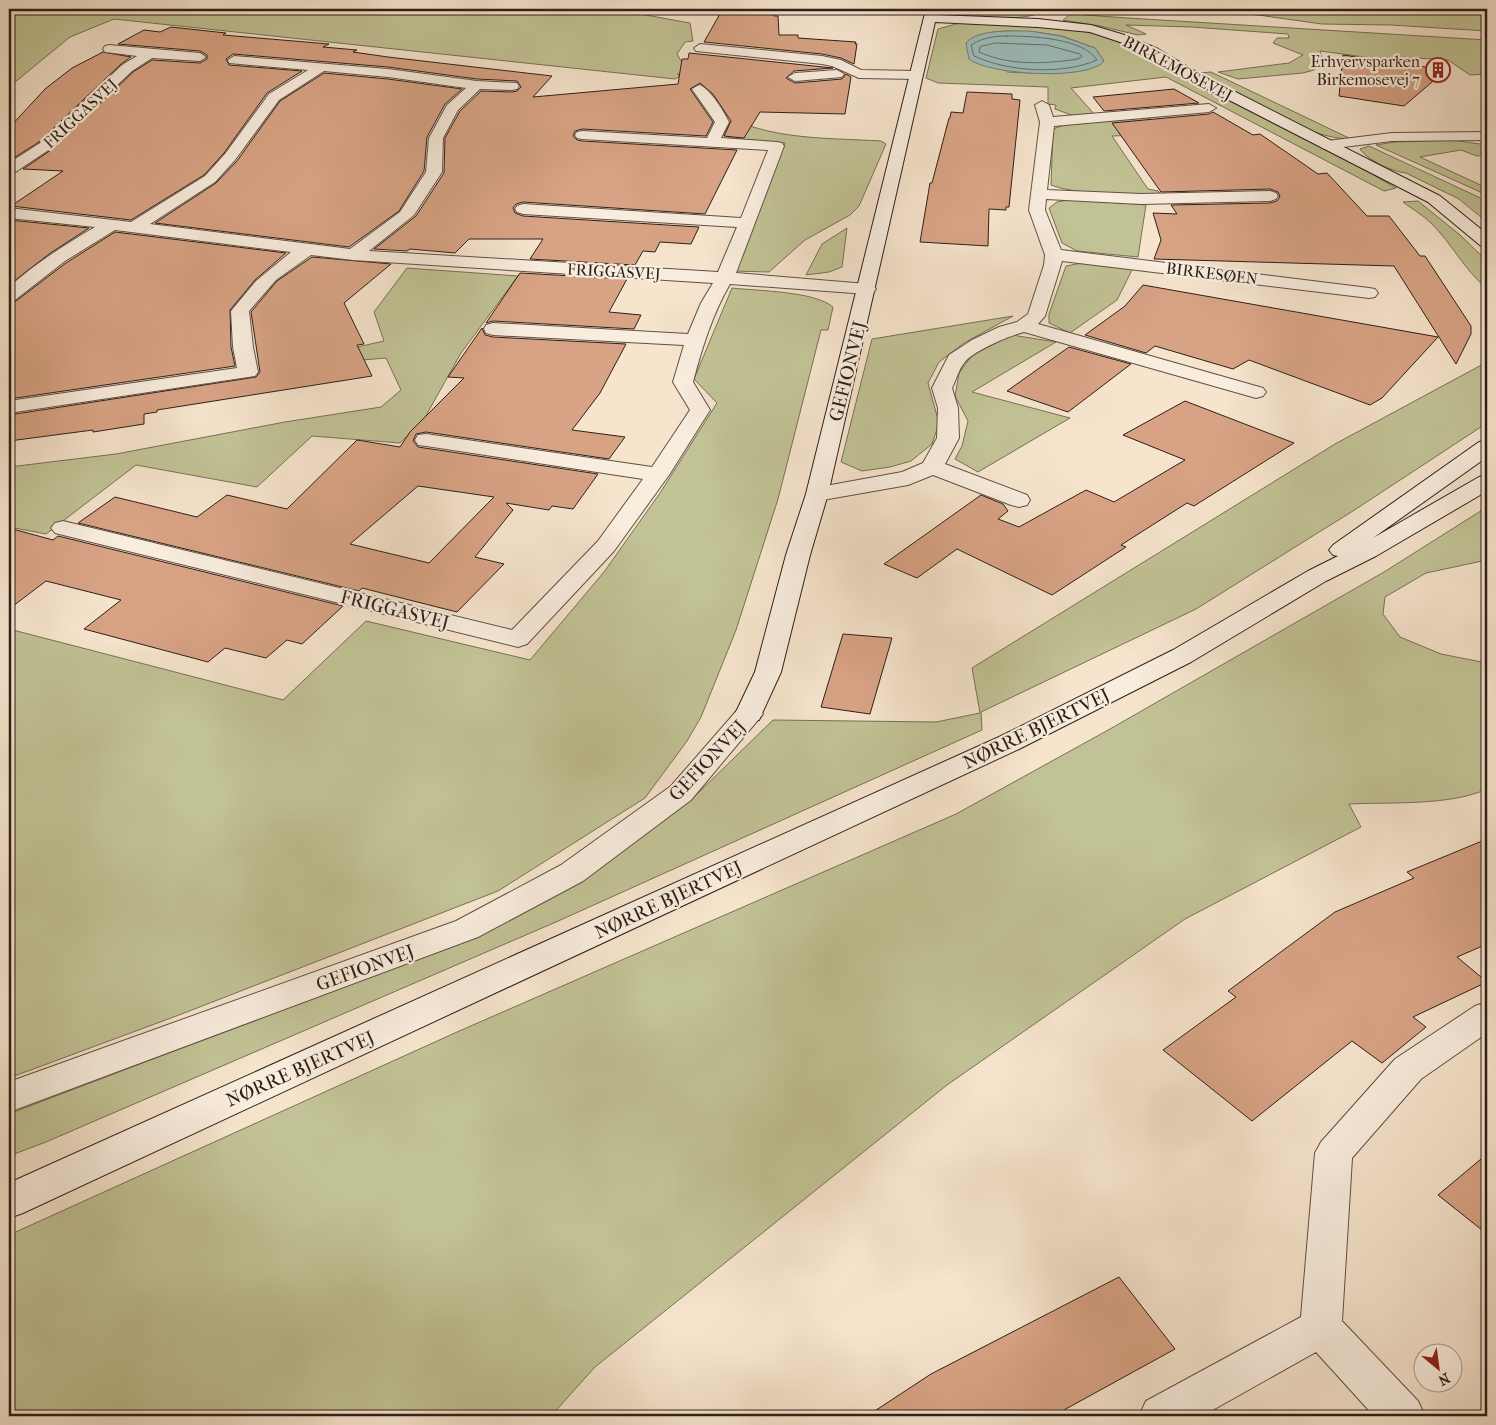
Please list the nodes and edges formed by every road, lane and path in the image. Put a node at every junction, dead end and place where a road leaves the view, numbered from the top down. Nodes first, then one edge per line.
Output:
1 (931, 14) edge
2 (700, 48) dead end
3 (109, 49) dead end
4 (149, 54) junction
5 (200, 57) dead end
6 (234, 60) dead end
7 (322, 67) junction
8 (859, 74) junction
9 (916, 75) junction
10 (795, 77) dead end
11 (477, 85) junction
12 (512, 86) dead end
13 (699, 89) dead end
14 (1209, 108) dead end
15 (582, 135) dead end
16 (1487, 136) edge
17 (713, 141) junction
18 (1326, 145) junction
19 (9, 170) edge
20 (1040, 194) junction
21 (1270, 196) dead end
22 (523, 209) dead end
23 (9, 213) edge
24 (746, 223) junction
25 (113, 224) junction
26 (134, 227) junction
27 (1487, 242) edge
28 (308, 250) junction
29 (1054, 255) junction
30 (353, 256) junction
31 (725, 278) junction
32 (867, 289) junction
33 (1369, 293) dead end
34 (9, 296) edge
35 (1024, 326) junction
36 (493, 329) dead end
37 (694, 340) junction
38 (1256, 392) dead end
39 (9, 407) edge
40 (426, 440) dead end
41 (1487, 448) edge
42 (932, 467) junction
43 (658, 475) junction
44 (1487, 482) edge
45 (817, 494) junction
46 (1019, 500) dead end
47 (63, 528) dead end
48 (1317, 576) junction
49 (1487, 1015) edge
50 (9, 1097) edge
51 (9, 1201) edge
52 (1321, 1328) junction
53 (1161, 1416) edge
54 (1403, 1416) edge

1 - 9 street, GEFIONVEJ
1 - 18 street, BIRKEMOSEVEJ
2 - 8 street
3 - 4 street, FRIGGASVEJ
4 - 5 street, FRIGGASVEJ
4 - 19 street, FRIGGASVEJ
6 - 7 street
7 - 11 street
7 - 26 street
8 - 9 street
8 - 10 street
9 - 32 street, GEFIONVEJ
11 - 12 street
11 - 30 street
13 - 17 street
14 - 20 street
15 - 17 street, FRIGGASVEJ
16 - 18 street
17 - 24 street, FRIGGASVEJ
18 - 27 street, BIRKEMOSEVEJ
20 - 21 street
20 - 29 street
22 - 24 street
23 - 25 street, FRIGGASVEJ
24 - 31 street, FRIGGASVEJ
25 - 26 street, FRIGGASVEJ
25 - 34 street
26 - 28 street, FRIGGASVEJ
28 - 30 street, FRIGGASVEJ
28 - 39 street
29 - 33 street, BIRKESØEN
29 - 35 street
30 - 31 street, FRIGGASVEJ
31 - 32 street, FRIGGASVEJ
31 - 37 street, FRIGGASVEJ
32 - 45 street, GEFIONVEJ
35 - 38 street
35 - 42 street
36 - 37 street
37 - 43 street, FRIGGASVEJ
40 - 43 street
41 - 48 street, NØRRE BJERTVEJ
42 - 45 street
42 - 46 street
43 - 47 street, FRIGGASVEJ
44 - 48 street, NØRRE BJERTVEJ
45 - 50 street, GEFIONVEJ
48 - 51 street, NØRRE BJERTVEJ
49 - 52 street
52 - 53 street
52 - 54 street

